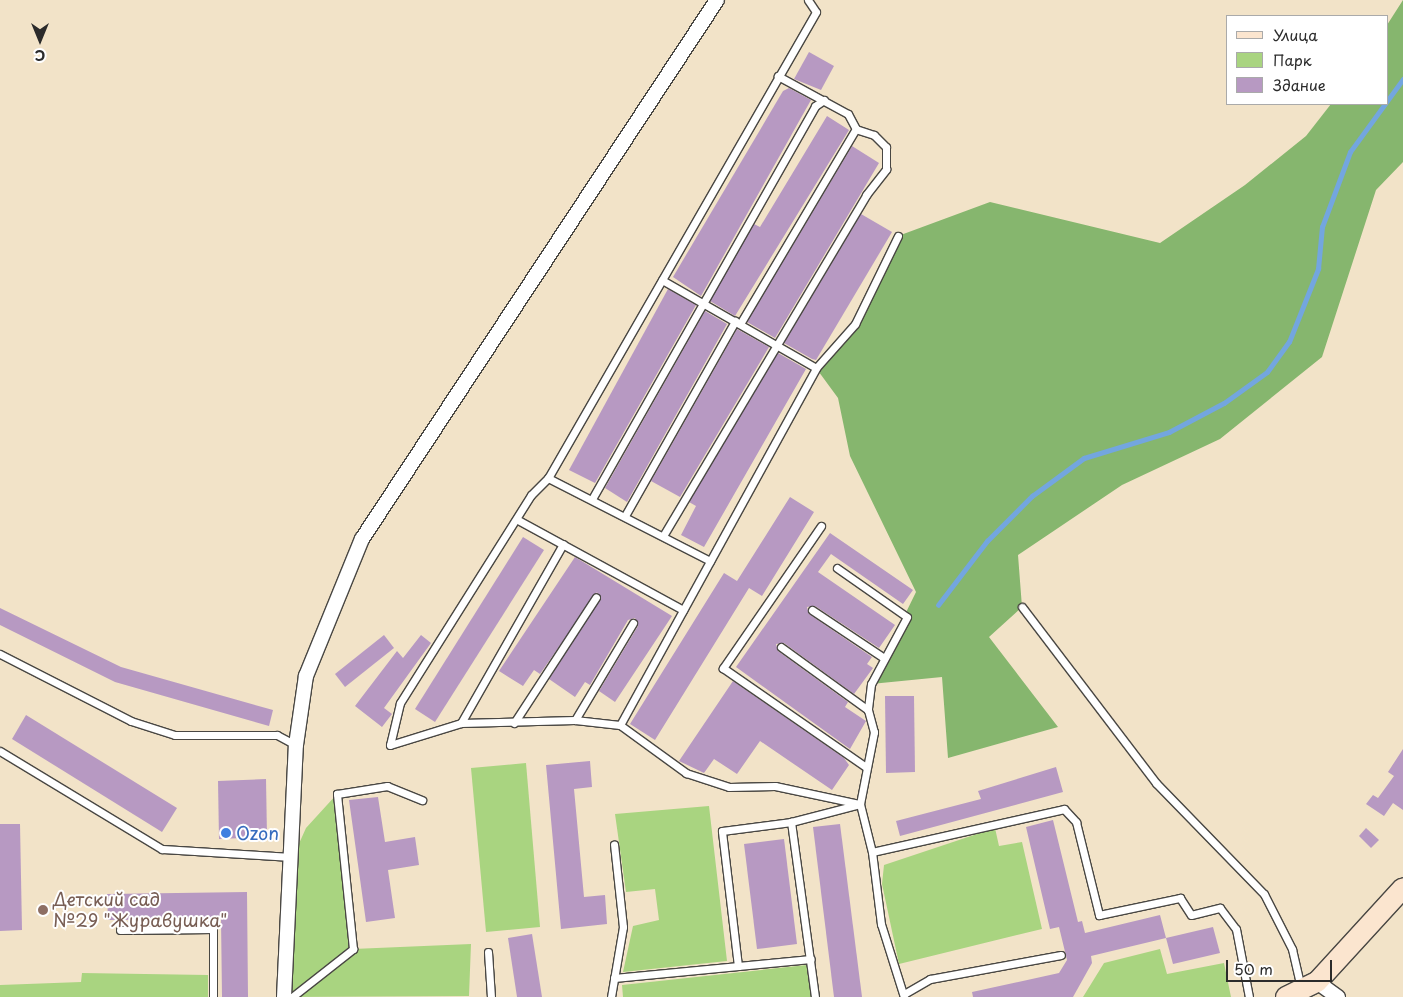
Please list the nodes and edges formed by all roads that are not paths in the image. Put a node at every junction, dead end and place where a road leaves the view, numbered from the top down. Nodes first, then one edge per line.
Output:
1 (717, 0) edge
2 (808, 0) edge
3 (778, 76) junction
4 (824, 100) junction
5 (856, 129) junction
6 (898, 236) dead end
7 (662, 280) junction
8 (703, 302) junction
9 (738, 322) junction
10 (775, 348) junction
11 (816, 368) junction
12 (548, 478) junction
13 (592, 500) junction
14 (626, 514) junction
15 (518, 520) junction
16 (821, 526) dead end
17 (664, 536) junction
18 (563, 544) junction
19 (710, 561) junction
20 (837, 568) dead end
21 (596, 597) dead end
22 (1022, 607) dead end
23 (683, 610) junction
24 (812, 610) dead end
25 (634, 623) dead end
26 (781, 647) dead end
27 (0, 654) edge
28 (884, 658) junction
29 (868, 710) junction
30 (575, 720) junction
31 (461, 723) junction
32 (514, 723) junction
33 (620, 725) junction
34 (296, 745) junction
35 (0, 751) edge
36 (866, 766) junction
37 (422, 800) dead end
38 (860, 804) junction
39 (790, 822) junction
40 (614, 844) dead end
41 (872, 852) junction
42 (293, 857) junction
43 (1403, 888) edge
44 (120, 930) dead end
45 (488, 952) dead end
46 (1061, 955) dead end
47 (811, 959) junction
48 (738, 966) junction
49 (614, 978) junction
50 (1302, 989) edge
51 (904, 996) edge
52 (213, 997) edge
53 (284, 997) edge
54 (292, 997) edge
55 (491, 997) edge
56 (611, 997) edge
57 (815, 997) edge
58 (1249, 997) edge
59 (1338, 997) edge

1 - 34 street
2 - 3 lane
3 - 4 lane
3 - 7 lane
4 - 5 lane
4 - 8 lane
5 - 9 lane
5 - 10 lane
6 - 11 lane
7 - 8 lane
7 - 12 lane
8 - 9 lane
8 - 13 lane
9 - 10 lane
9 - 14 lane
10 - 11 lane
10 - 17 lane
11 - 19 lane
12 - 13 lane
12 - 15 lane
13 - 14 lane
14 - 17 lane
15 - 18 lane
15 - 31 lane
16 - 36 lane
17 - 19 lane
18 - 23 lane
18 - 31 lane
19 - 23 lane
20 - 28 lane
21 - 32 lane
22 - 50 lane
23 - 33 lane
24 - 28 lane
25 - 30 lane
26 - 29 lane
27 - 34 lane
28 - 29 lane
29 - 36 lane
30 - 32 lane
30 - 33 lane
31 - 32 lane
33 - 38 lane
34 - 42 street
35 - 42 lane
36 - 38 lane
37 - 54 lane
38 - 39 lane
38 - 41 lane
39 - 47 lane
39 - 48 lane
40 - 49 lane
41 - 51 lane
41 - 58 lane
42 - 53 street
43 - 50 main road
44 - 52 lane
45 - 55 lane
46 - 51 lane
47 - 48 lane
47 - 57 lane
48 - 49 lane
49 - 56 lane
50 - 59 street

